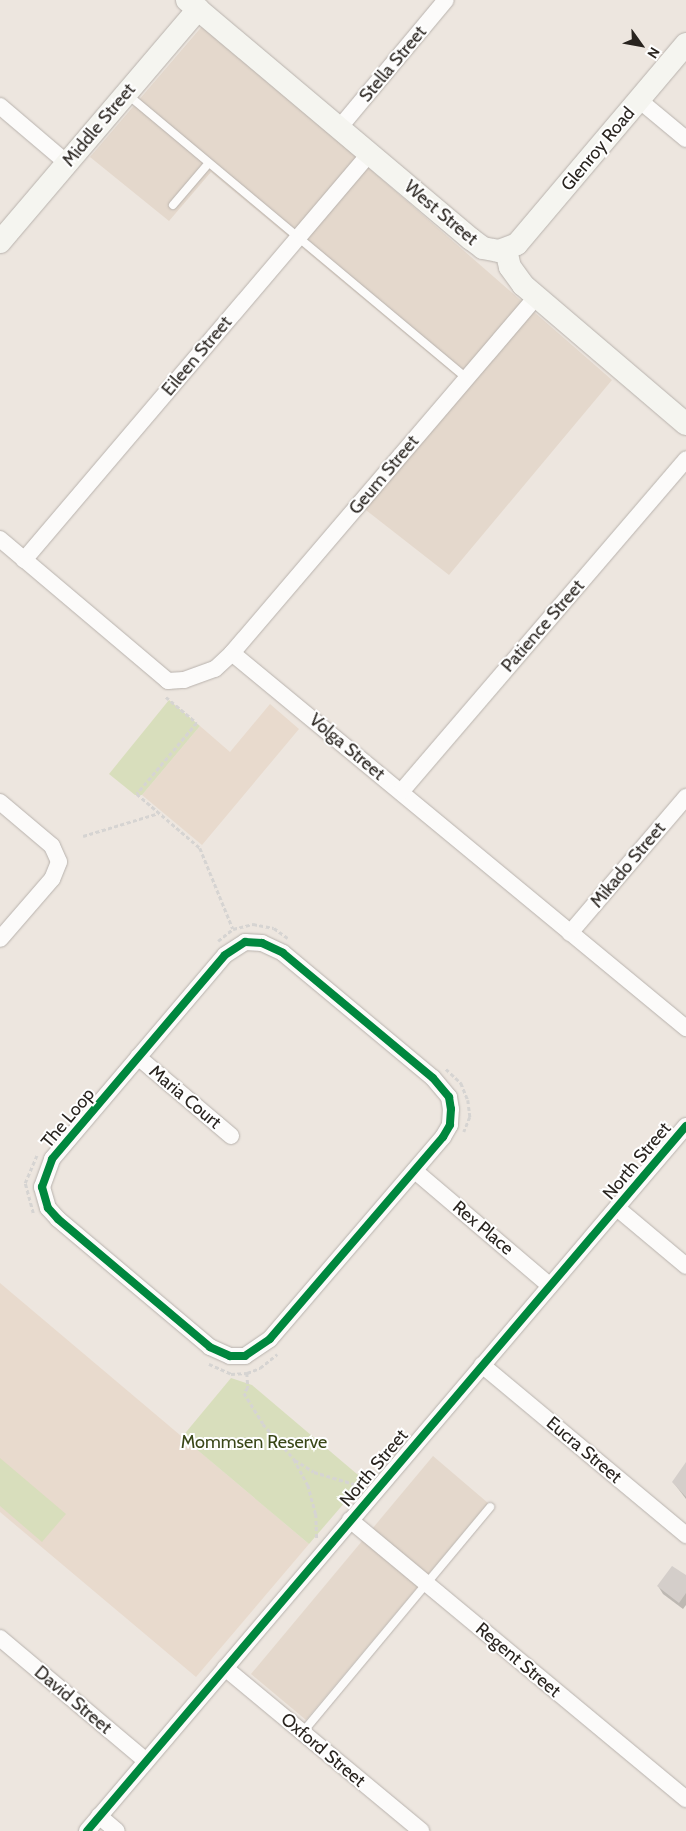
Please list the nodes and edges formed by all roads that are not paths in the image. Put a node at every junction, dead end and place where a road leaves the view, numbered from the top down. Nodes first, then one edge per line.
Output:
1 (446, 0) edge
2 (193, 5) edge
3 (686, 44) edge
4 (126, 94) junction
5 (639, 100) junction
6 (0, 106) edge
7 (340, 127) junction
8 (686, 139) edge
9 (370, 153) junction
10 (67, 163) junction
11 (208, 164) junction
12 (173, 205) dead end
13 (298, 238) junction
14 (0, 242) edge
15 (506, 250) junction
16 (536, 297) junction
17 (466, 378) junction
18 (686, 424) edge
19 (686, 459) edge
20 (0, 539) edge
21 (24, 560) junction
22 (232, 653) junction
23 (401, 792) junction
24 (686, 797) edge
25 (0, 802) edge
26 (570, 933) junction
27 (0, 939) edge
28 (686, 1028) edge
29 (138, 1057) junction
30 (686, 1126) edge
31 (231, 1136) dead end
32 (415, 1171) junction
33 (617, 1208) junction
34 (686, 1266) edge
35 (550, 1286) junction
36 (482, 1365) junction
37 (490, 1507) dead end
38 (350, 1520) junction
39 (686, 1536) edge
40 (427, 1584) junction
41 (0, 1638) edge
42 (225, 1668) junction
43 (302, 1733) junction
44 (146, 1762) junction
45 (686, 1799) edge
46 (99, 1816) junction
47 (87, 1831) edge
48 (117, 1831) edge
49 (421, 1831) edge

1 - 7 street, Stella Street
2 - 4 street, Middle Street
2 - 7 street, West Street
3 - 5 street, Glenroy Road
4 - 10 street, Middle Street
4 - 11 lane
5 - 8 street
5 - 15 street, Glenroy Road
6 - 10 street
7 - 9 street, West Street
9 - 13 street, Eileen Street
9 - 15 street, West Street
10 - 14 street, Middle Street
11 - 12 lane
11 - 13 lane
13 - 17 lane
13 - 21 street, Eileen Street
15 - 16 street
16 - 17 street, Geum Street
16 - 18 street
17 - 22 street, Geum Street
19 - 23 street, Patience Street
20 - 21 street
21 - 22 street
22 - 23 street, Volga Street
23 - 26 street, Volga Street
24 - 26 street, Mikado Street
25 - 27 street
26 - 28 street, Volga Street
29 - 31 street, Maria Court
29 - 32 street, The Loop
29 - 32 street, The Loop
30 - 33 street, North Street
32 - 35 street, Rex Place
33 - 34 street
33 - 35 street, North Street
35 - 36 street, North Street
36 - 38 street, North Street
36 - 39 street, Eucra Street
37 - 40 lane
38 - 40 street, Regent Street
38 - 42 street, North Street
40 - 43 lane
40 - 45 street, Regent Street
41 - 44 street, David Street
42 - 43 street, Oxford Street
42 - 44 street, North Street
43 - 49 street, Oxford Street
44 - 46 street, North Street
46 - 47 street, North Street
46 - 48 street

